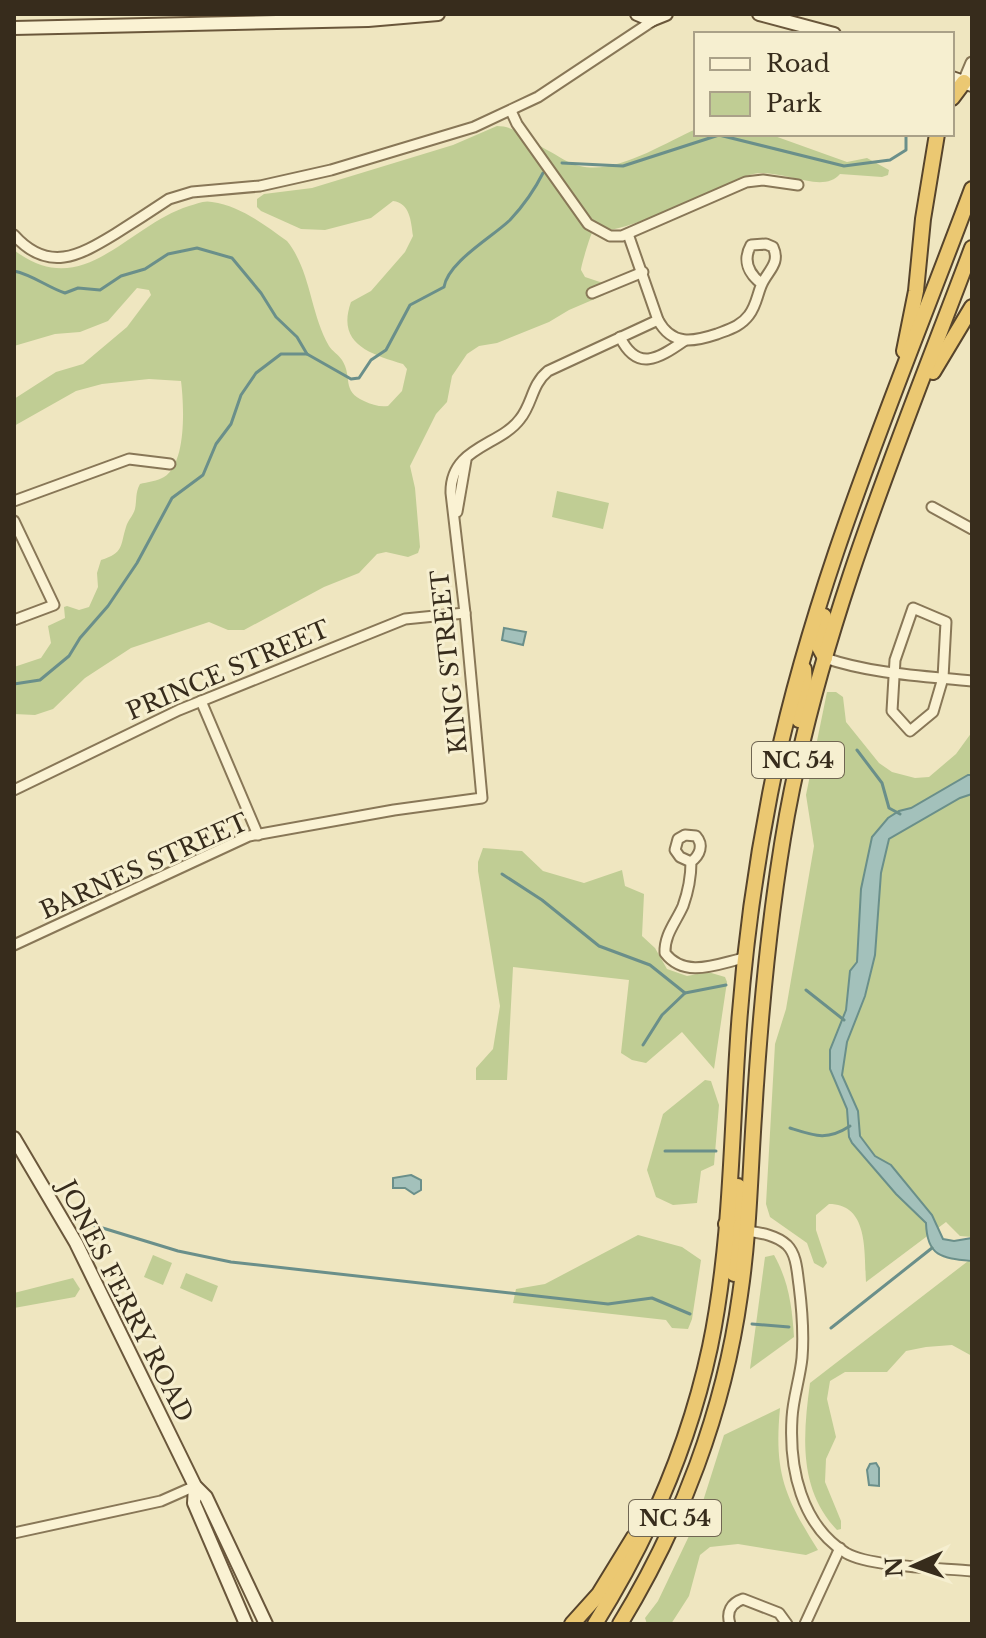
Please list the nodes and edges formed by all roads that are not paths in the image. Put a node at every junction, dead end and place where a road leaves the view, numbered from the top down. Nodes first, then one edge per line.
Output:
1 (438, 14) edge
2 (636, 14) edge
3 (759, 14) edge
4 (660, 17) edge
5 (14, 28) edge
6 (633, 32) junction
7 (826, 32) edge
8 (972, 63) edge
9 (963, 82) edge
10 (511, 111) junction
11 (936, 136) edge
12 (798, 185) dead end
13 (972, 189) edge
14 (628, 234) junction
15 (14, 235) edge
16 (972, 248) edge
17 (643, 272) junction
18 (762, 284) dead end
19 (592, 293) dead end
20 (972, 307) edge
21 (658, 320) junction
22 (620, 337) junction
23 (684, 341) junction
24 (895, 390) junction
25 (910, 415) junction
26 (170, 464) dead end
27 (14, 501) edge
28 (932, 507) dead end
29 (14, 521) edge
30 (972, 529) edge
31 (838, 549) junction
32 (465, 613) junction
33 (14, 620) edge
34 (825, 658) junction
35 (801, 661) junction
36 (895, 674) junction
37 (943, 678) junction
38 (972, 681) edge
39 (201, 701) junction
40 (14, 790) edge
41 (482, 798) joint
42 (786, 819) junction
43 (258, 835) junction
44 (691, 862) dead end
45 (14, 945) edge
46 (744, 958) junction
47 (14, 1138) edge
48 (730, 1168) junction
49 (726, 1224) junction
50 (748, 1231) junction
51 (740, 1297) junction
52 (195, 1486) junction
53 (656, 1508) junction
54 (14, 1533) edge
55 (840, 1548) junction
56 (972, 1571) edge
57 (634, 1601) junction
58 (246, 1624) edge
59 (266, 1624) edge
60 (572, 1624) edge
61 (595, 1624) edge
62 (620, 1624) edge
63 (629, 1624) edge
64 (730, 1624) edge
65 (787, 1624) edge
66 (805, 1624) edge

1 - 5 main road
2 - 4 main road
2 - 6 street
3 - 7 main road
4 - 6 street
6 - 10 street
8 - 9 street
10 - 14 street
10 - 15 street
11 - 24 highway
12 - 14 street
13 - 24 highway, NC 54
14 - 17 street
16 - 25 highway, NC 54
17 - 19 street
17 - 21 street
18 - 23 street
20 - 25 highway
21 - 22 street
21 - 23 street
22 - 23 street
22 - 32 street, KING STREET
24 - 31 highway, NC 54
25 - 34 highway, NC 54
26 - 27 street
28 - 30 street
29 - 33 street
31 - 34 highway
31 - 35 highway, NC 54
32 - 39 street, PRINCE STREET
32 - 41 street, KING STREET
34 - 36 street
34 - 42 highway, NC 54
35 - 42 highway
35 - 46 highway, NC 54
36 - 37 street
36 - 37 street
36 - 37 street
37 - 38 street
39 - 40 street, PRINCE STREET
39 - 43 street
41 - 43 street, BARNES STREET
42 - 50 highway, NC 54
43 - 45 street, BARNES STREET
44 - 46 street
46 - 48 highway, NC 54
47 - 52 main road, JONES FERRY ROAD
48 - 49 highway, NC 54
48 - 50 highway
49 - 51 highway
49 - 53 highway, NC 54
50 - 51 highway, NC 54
50 - 55 street
51 - 57 highway, NC 54
52 - 54 street
52 - 58 main road, JONES FERRY ROAD
52 - 59 main road, JONES FERRY ROAD
53 - 60 highway
53 - 61 highway, NC 54
55 - 56 street
55 - 66 street
57 - 62 highway, NC 54
57 - 63 highway
64 - 65 street

